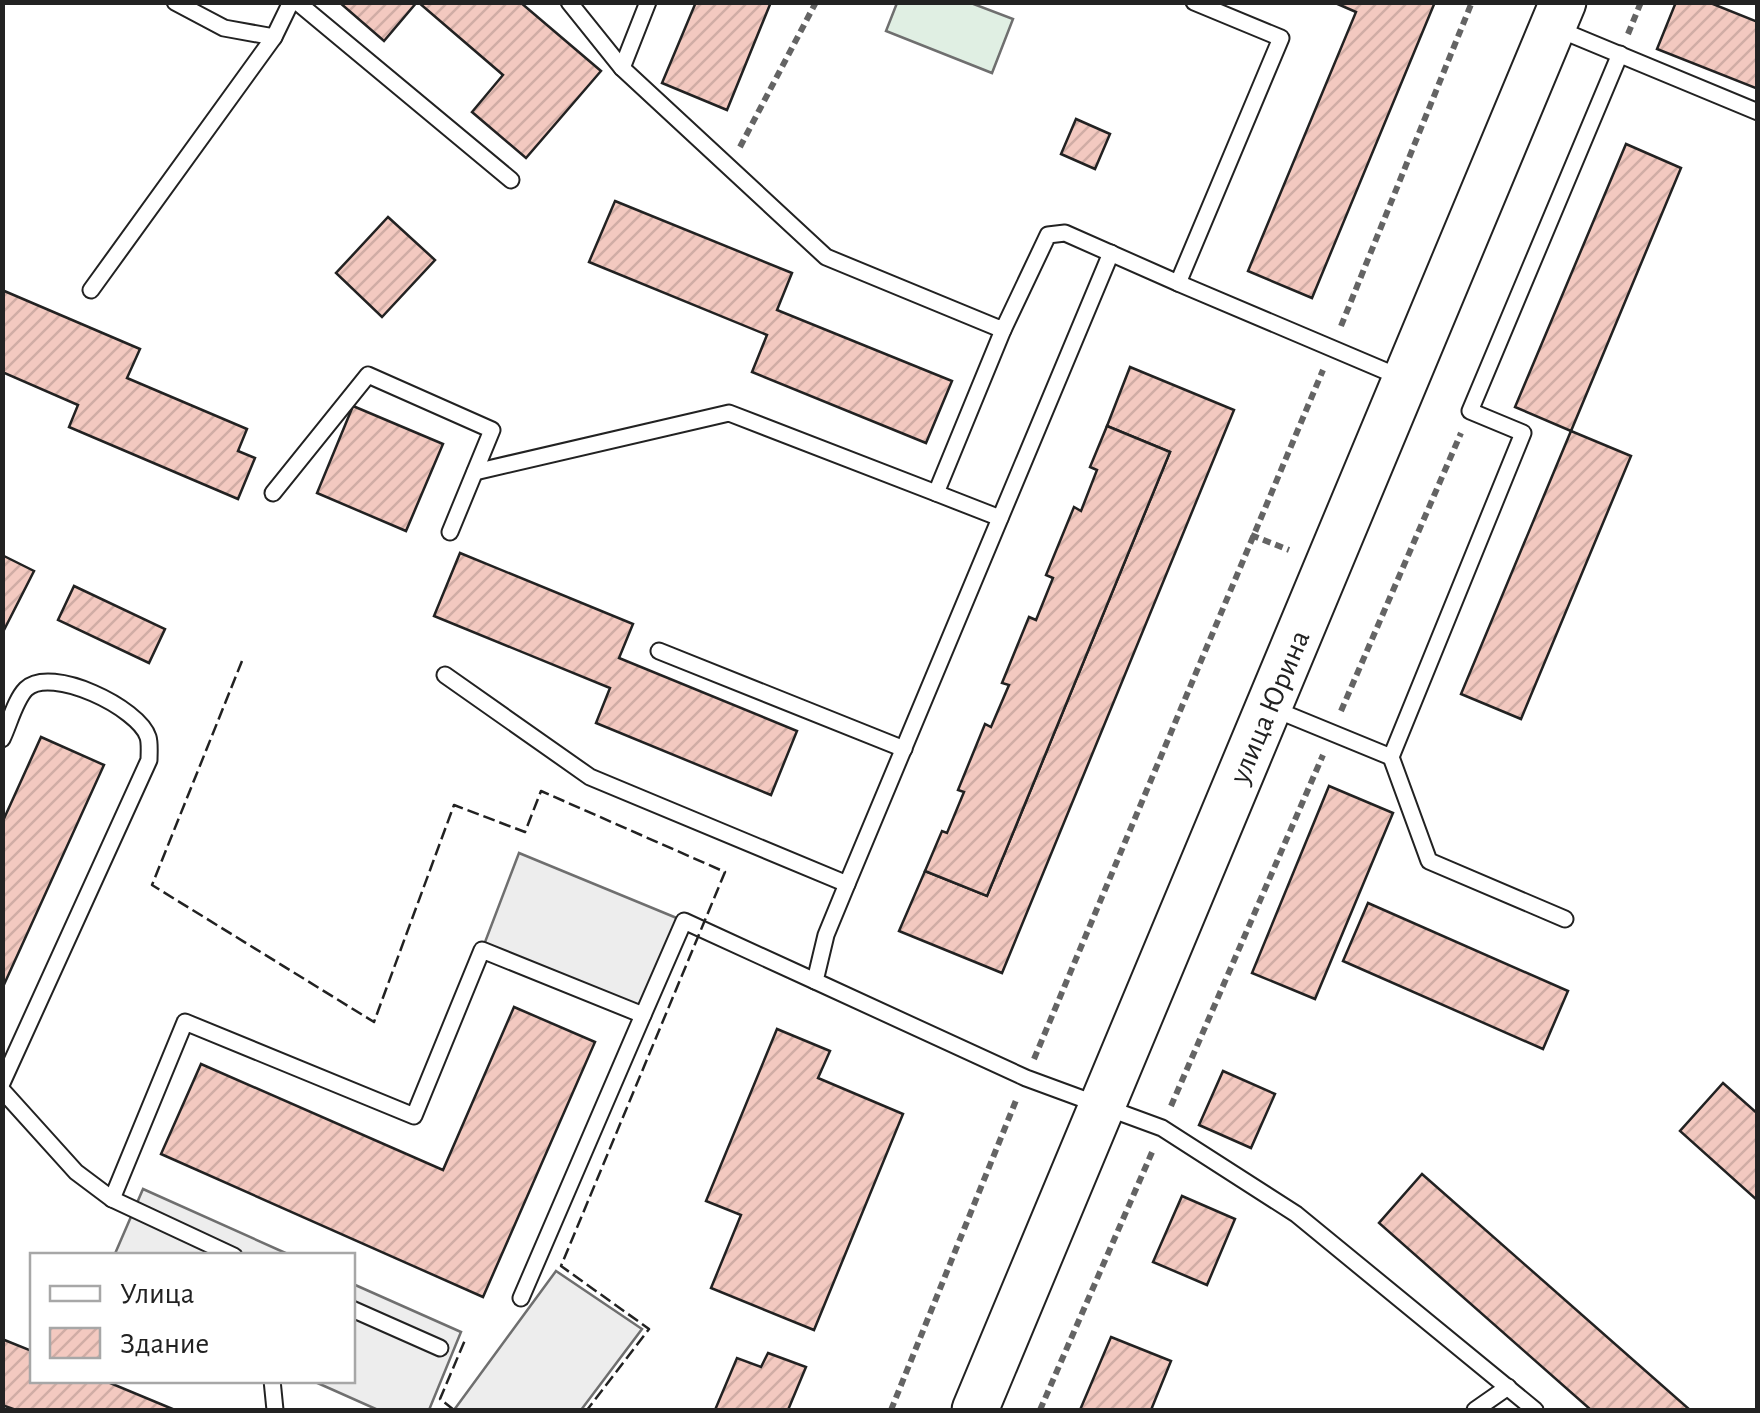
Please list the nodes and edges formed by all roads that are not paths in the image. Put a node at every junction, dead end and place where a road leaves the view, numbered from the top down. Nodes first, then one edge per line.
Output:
1 (175, 2) edge
2 (294, 2) edge
3 (569, 2) edge
4 (648, 2) edge
5 (1194, 2) edge
6 (1558, 15) edge
7 (274, 37) junction
8 (1620, 54) junction
9 (622, 68) junction
10 (1758, 112) edge
11 (512, 180) dead end
12 (1111, 253) junction
13 (1178, 283) junction
14 (91, 290) dead end
15 (1003, 330) junction
16 (1406, 380) junction
17 (475, 472) junction
18 (273, 492) dead end
19 (936, 493) junction
20 (1000, 518) junction
21 (450, 532) dead end
22 (659, 651) dead end
23 (445, 675) dead end
24 (1270, 707) junction
25 (2, 739) edge
26 (904, 749) junction
27 (1390, 757) junction
28 (847, 884) junction
29 (1565, 918) dead end
30 (816, 981) junction
31 (643, 1016) junction
32 (2, 1086) edge
33 (1101, 1108) junction
34 (112, 1199) junction
35 (228, 1253) edge
36 (521, 1298) dead end
37 (355, 1310) edge
38 (440, 1348) dead end
39 (272, 1383) edge
40 (1508, 1387) junction
41 (274, 1410) edge
42 (974, 1410) edge
43 (1475, 1410) edge
44 (1536, 1410) edge

1 - 7 lane
2 - 7 lane
2 - 11 lane
3 - 9 lane
4 - 9 lane
5 - 13 lane
6 - 8 lane
6 - 16 main road, улица Юрина
7 - 14 lane
8 - 10 lane
8 - 27 lane
9 - 15 lane
12 - 13 lane
12 - 15 lane
12 - 20 lane
13 - 16 lane
15 - 19 lane
16 - 24 main road, улица Юрина
17 - 18 lane
17 - 19 lane
17 - 21 lane
19 - 20 lane
20 - 26 lane
22 - 26 lane
23 - 28 lane
24 - 27 lane
24 - 33 main road, улица Юрина
25 - 32 lane
26 - 28 lane
27 - 29 lane
28 - 30 lane
30 - 31 lane
30 - 33 lane
31 - 34 lane
31 - 36 lane
32 - 34 lane
33 - 40 lane
33 - 42 main road, улица Юрина
34 - 35 lane
37 - 38 lane
39 - 41 lane
40 - 43 lane
40 - 44 lane

